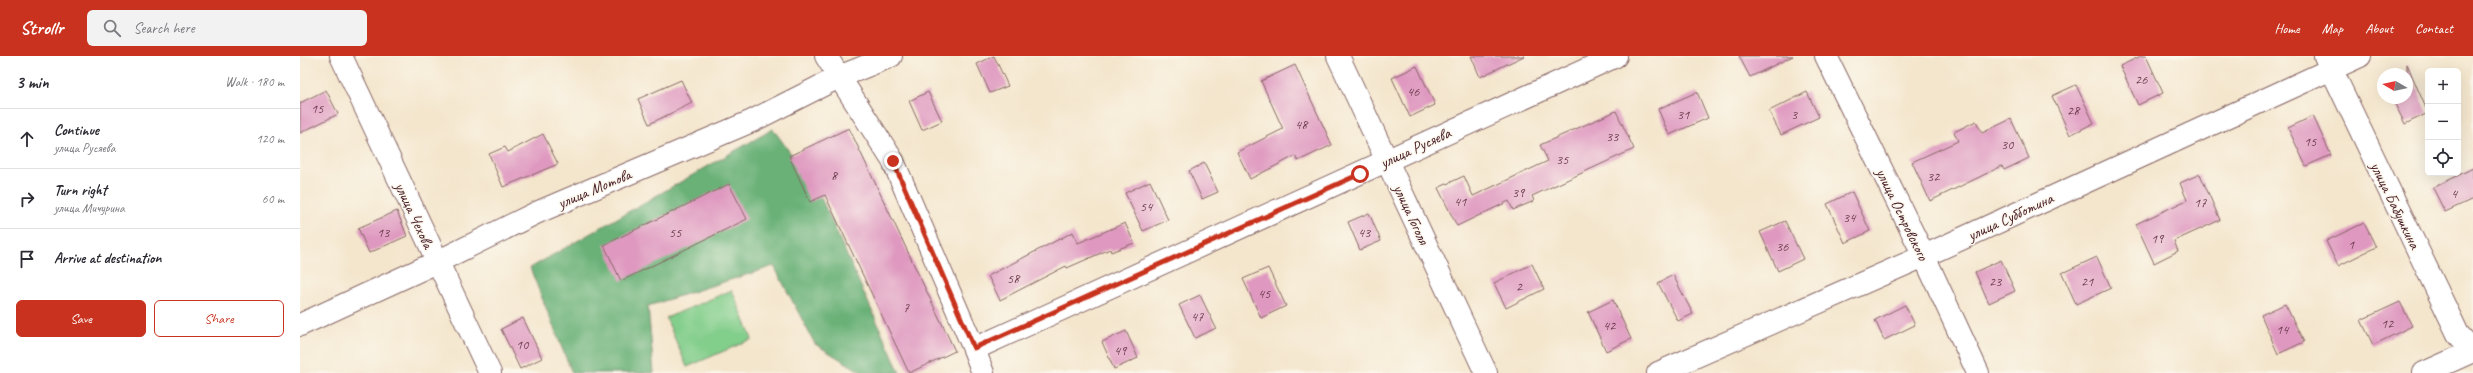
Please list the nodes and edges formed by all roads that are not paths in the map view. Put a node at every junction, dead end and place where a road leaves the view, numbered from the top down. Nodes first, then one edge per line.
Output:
1 (341, 56) edge
2 (826, 56) edge
3 (890, 56) edge
4 (1338, 56) edge
5 (1616, 56) edge
6 (1826, 56) edge
7 (2360, 56) edge
8 (2328, 63) edge
9 (840, 77) junction
10 (1387, 160) junction
11 (1924, 256) junction
12 (437, 262) junction
13 (300, 325) edge
14 (974, 348) junction
15 (2473, 351) edge
16 (490, 373) edge
17 (983, 373) edge
18 (1486, 373) edge
19 (1658, 373) edge
20 (1978, 373) edge
21 (2424, 373) edge

1 - 12 street, улица Чехова
2 - 9 street
3 - 9 street, улица Мотова
4 - 10 street, улица Гоголя
5 - 10 street, улица Русяева
6 - 11 street, улица Островского
7 - 8 street, улица Субботина
8 - 11 street, улица Субботина
8 - 15 street, улица Бабушкина
9 - 12 street, улица Мотова
9 - 14 street
10 - 14 street, улица Русяева
10 - 18 street, улица Гоголя
11 - 19 street, улица Субботина
11 - 20 street, улица Островского
12 - 13 street, улица Мотова
12 - 16 street, улица Чехова
14 - 17 street
15 - 21 street

